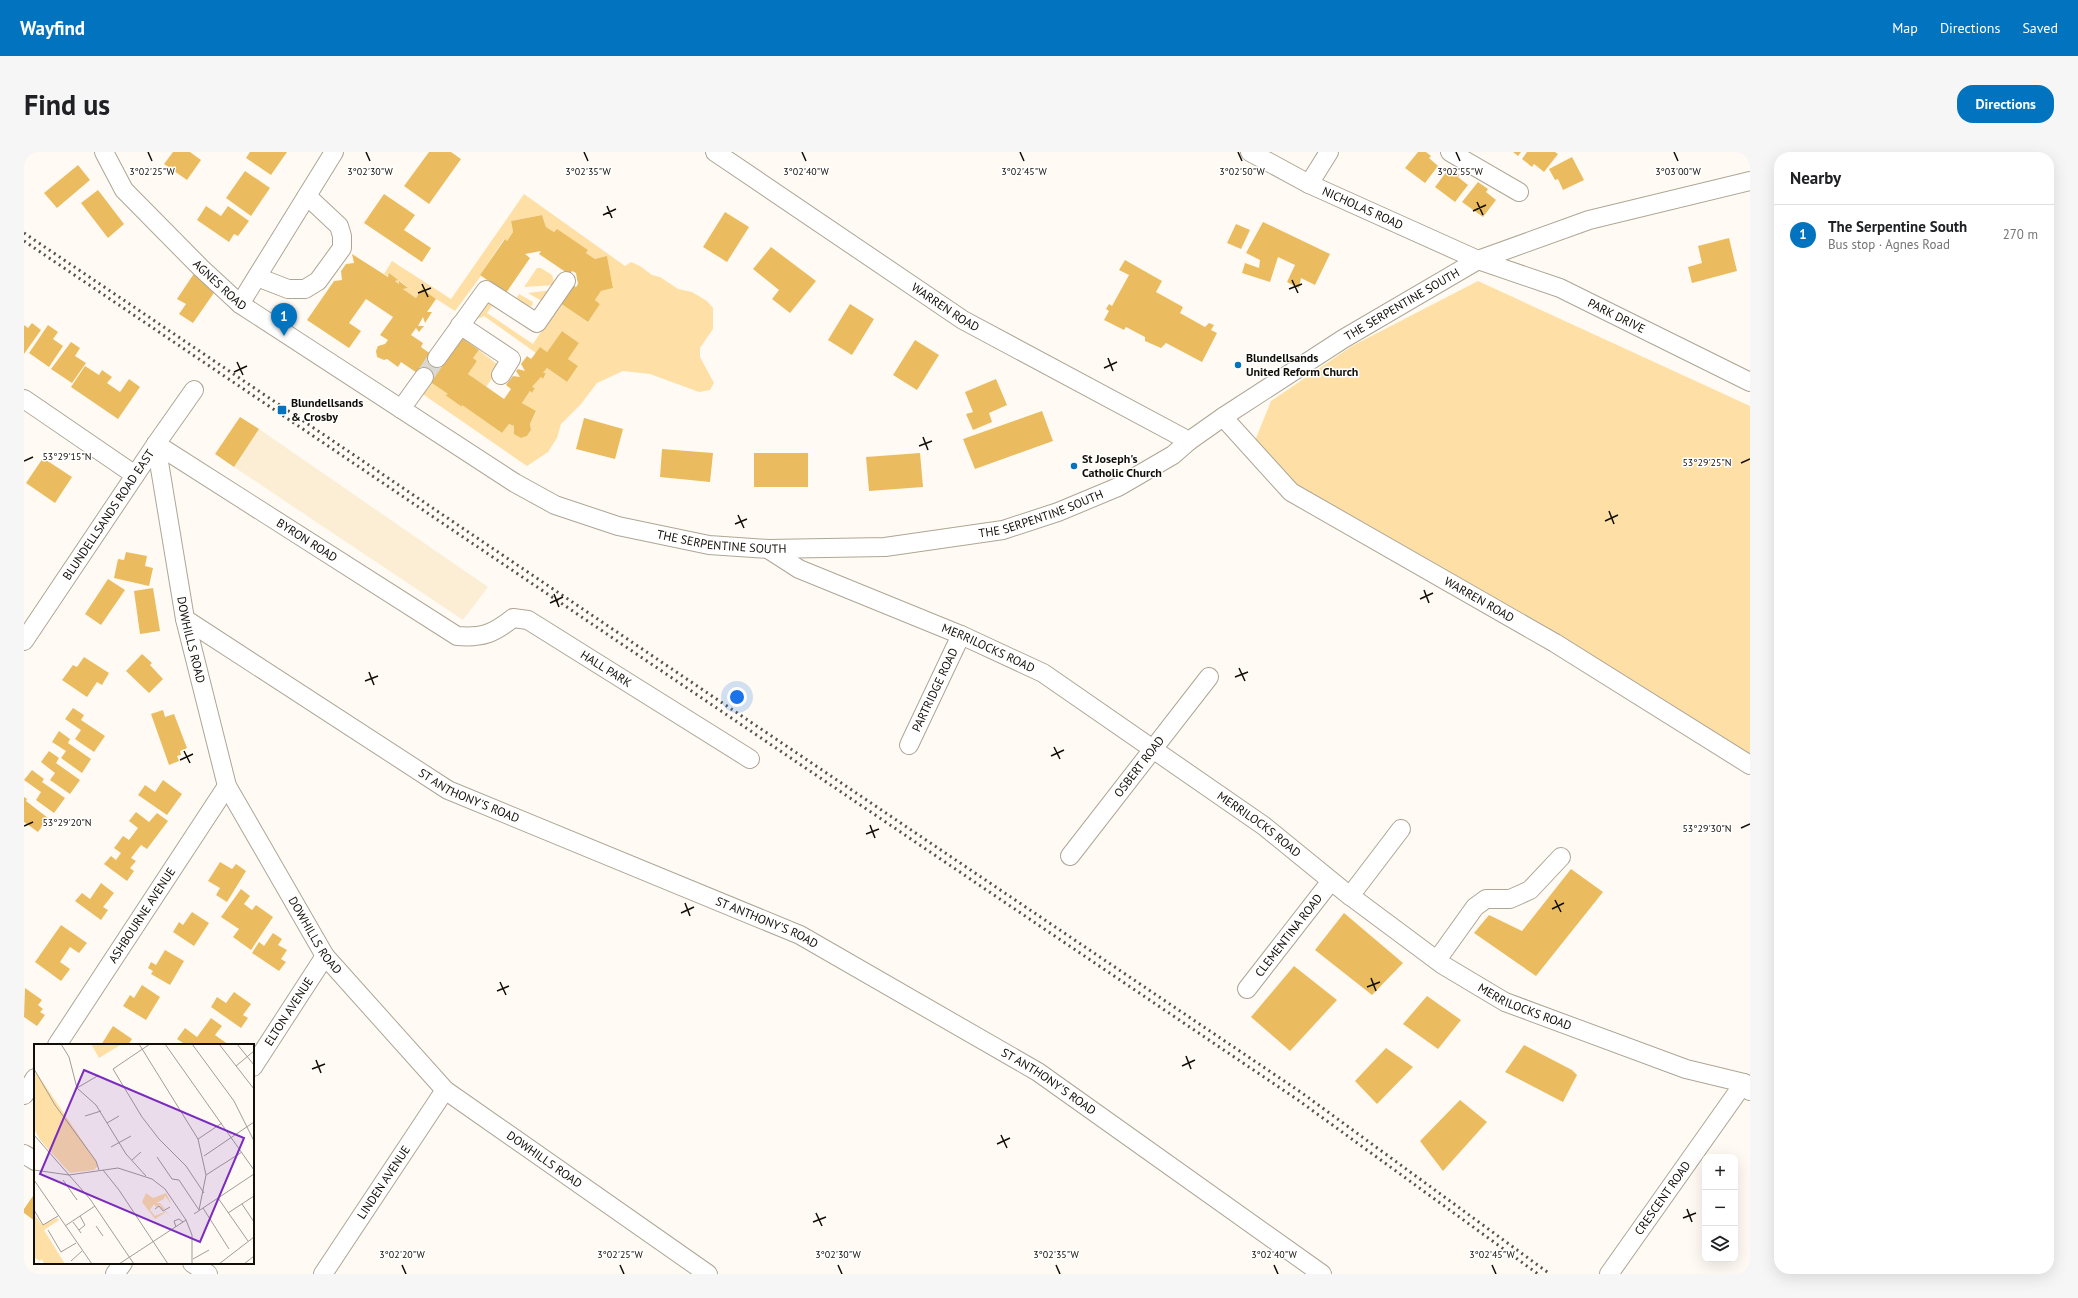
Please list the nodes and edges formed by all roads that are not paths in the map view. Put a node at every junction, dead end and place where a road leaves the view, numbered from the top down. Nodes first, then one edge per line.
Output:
1 (104, 152) edge
2 (334, 152) edge
3 (715, 152) edge
4 (1250, 152) edge
5 (1328, 152) edge
6 (1450, 152) edge
7 (1750, 181) edge
8 (1310, 184) junction
9 (1519, 192) dead end
10 (307, 196) junction
11 (1478, 260) junction
12 (257, 277) junction
13 (566, 281) dead end
14 (240, 304) junction
15 (460, 325) junction
16 (437, 358) tunnel mouth
17 (501, 375) dead end
18 (424, 377) tunnel mouth
19 (1750, 382) edge
20 (366, 386) joint
21 (194, 390) dead end
22 (24, 399) edge
23 (401, 409) junction
24 (1223, 418) junction
25 (1189, 441) junction
26 (156, 444) junction
27 (134, 476) junction
28 (768, 549) junction
29 (185, 619) junction
30 (27, 631) edge
31 (961, 635) junction
32 (457, 636) joint
33 (1208, 677) dead end
34 (909, 745) dead end
35 (1152, 748) junction
36 (750, 759) dead end
37 (1750, 765) edge
38 (227, 786) junction
39 (1401, 829) dead end
40 (1070, 856) dead end
41 (1561, 857) dead end
42 (1331, 881) junction
43 (1350, 896) junction
44 (325, 956) junction
45 (1437, 960) junction
46 (1247, 989) dead end
47 (58, 1044) edge
48 (254, 1065) edge
49 (34, 1080) edge
50 (1747, 1087) edge
51 (445, 1090) junction
52 (24, 1095) edge
53 (24, 1154) edge
54 (34, 1160) edge
55 (122, 1264) edge
56 (193, 1264) edge
57 (115, 1274) edge
58 (208, 1274) edge
59 (322, 1274) edge
60 (708, 1274) edge
61 (1322, 1274) edge
62 (1609, 1274) edge

1 - 14 street, AGNES ROAD
2 - 10 street
3 - 25 street, WARREN ROAD
4 - 8 street, NICHOLAS ROAD
5 - 8 street
6 - 9 street
7 - 11 street, THE SERPENTINE SOUTH
8 - 11 street, NICHOLAS ROAD
10 - 12 street
10 - 12 street
11 - 19 street, PARK DRIVE
11 - 24 street, THE SERPENTINE SOUTH
12 - 14 street
13 - 15 street
14 - 20 street, AGNES ROAD
15 - 16 street
15 - 17 street
18 - 23 street
20 - 23 street, THE SERPENTINE SOUTH
21 - 26 street, BLUNDELLSANDS ROAD EAST
22 - 27 street
23 - 28 street, THE SERPENTINE SOUTH
24 - 25 street, THE SERPENTINE SOUTH
24 - 37 street, WARREN ROAD
25 - 28 street, THE SERPENTINE SOUTH
26 - 27 street, BLUNDELLSANDS ROAD EAST
26 - 29 street, DOWHILLS ROAD
26 - 32 street, BYRON ROAD
27 - 30 street, BLUNDELLSANDS ROAD EAST
28 - 31 street, MERRILOCKS ROAD
29 - 38 street, DOWHILLS ROAD
29 - 61 street, ST ANTHONY'S ROAD
31 - 34 street, PARTRIDGE ROAD
31 - 35 street, MERRILOCKS ROAD
32 - 36 street, HALL PARK
33 - 35 street, OSBERT ROAD
35 - 40 street, OSBERT ROAD
35 - 42 street, MERRILOCKS ROAD
38 - 44 street, DOWHILLS ROAD
38 - 47 street, ASHBOURNE AVENUE
39 - 43 street
41 - 45 street
42 - 43 street, MERRILOCKS ROAD
42 - 46 street, CLEMENTINA ROAD
43 - 45 street, MERRILOCKS ROAD
44 - 48 street, ELTON AVENUE
44 - 51 street, DOWHILLS ROAD
45 - 50 street, MERRILOCKS ROAD
49 - 52 street
50 - 62 street, CRESCENT ROAD
51 - 59 street, LINDEN AVENUE
51 - 60 street, DOWHILLS ROAD
53 - 54 street
55 - 57 street
56 - 58 street

